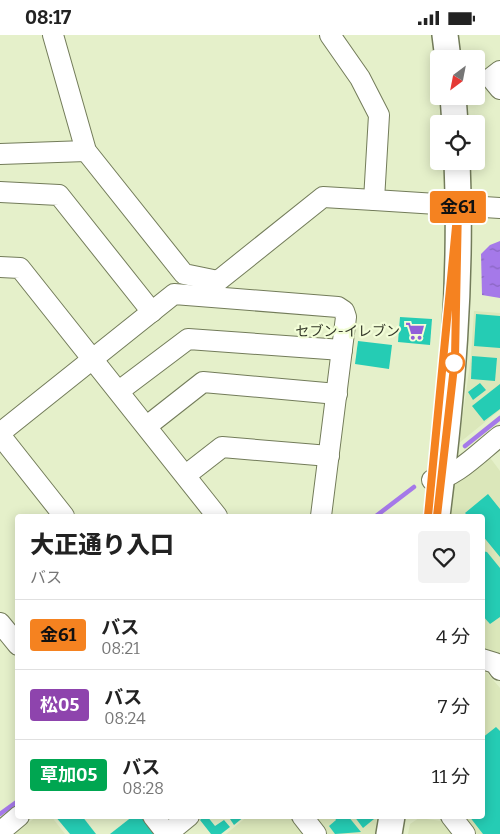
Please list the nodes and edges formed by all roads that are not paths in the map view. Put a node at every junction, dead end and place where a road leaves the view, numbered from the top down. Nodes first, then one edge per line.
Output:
1 (52, 35) edge
2 (330, 35) edge
3 (445, 35) edge
4 (447, 50) edge
5 (500, 71) edge
6 (500, 89) edge
7 (86, 151) junction
8 (0, 154) edge
9 (456, 170) edge
10 (0, 192) edge
11 (374, 200) junction
12 (458, 206) junction
13 (500, 208) edge
14 (0, 267) edge
15 (152, 312) junction
16 (342, 350) junction
17 (93, 358) junction
18 (119, 391) junction
19 (337, 393) junction
20 (147, 426) junction
21 (0, 434) edge
22 (500, 436) edge
23 (328, 456) junction
24 (186, 475) junction
25 (436, 481) junction
26 (62, 514) edge
27 (215, 514) edge
28 (321, 514) edge
29 (428, 514) edge
30 (436, 514) edge
31 (0, 623) edge
32 (15, 641) edge
33 (485, 660) edge
34 (500, 670) edge
35 (15, 819) edge
36 (155, 819) edge
37 (185, 819) edge
38 (304, 819) edge
39 (392, 819) edge
40 (400, 819) edge
41 (454, 819) edge
42 (2, 830) edge
43 (167, 834) edge
44 (316, 834) edge
45 (389, 834) edge
46 (397, 834) edge
47 (466, 834) edge

1 - 7 street
2 - 11 street
3 - 4 main road
5 - 6 street
7 - 8 street
7 - 11 street
9 - 12 main road
10 - 15 street
11 - 12 street
12 - 13 street
12 - 25 main road
14 - 17 street
15 - 16 street
15 - 17 street
16 - 18 street
16 - 19 street
17 - 18 street
17 - 21 street
18 - 20 street
19 - 20 street
19 - 23 street
20 - 24 street
21 - 26 street
22 - 25 street
23 - 24 street
23 - 28 street
24 - 27 street
25 - 29 main road
25 - 30 main road
31 - 32 street
33 - 34 street
35 - 42 street
36 - 43 street
37 - 43 street
38 - 44 street
39 - 45 main road
40 - 46 main road
41 - 47 street

